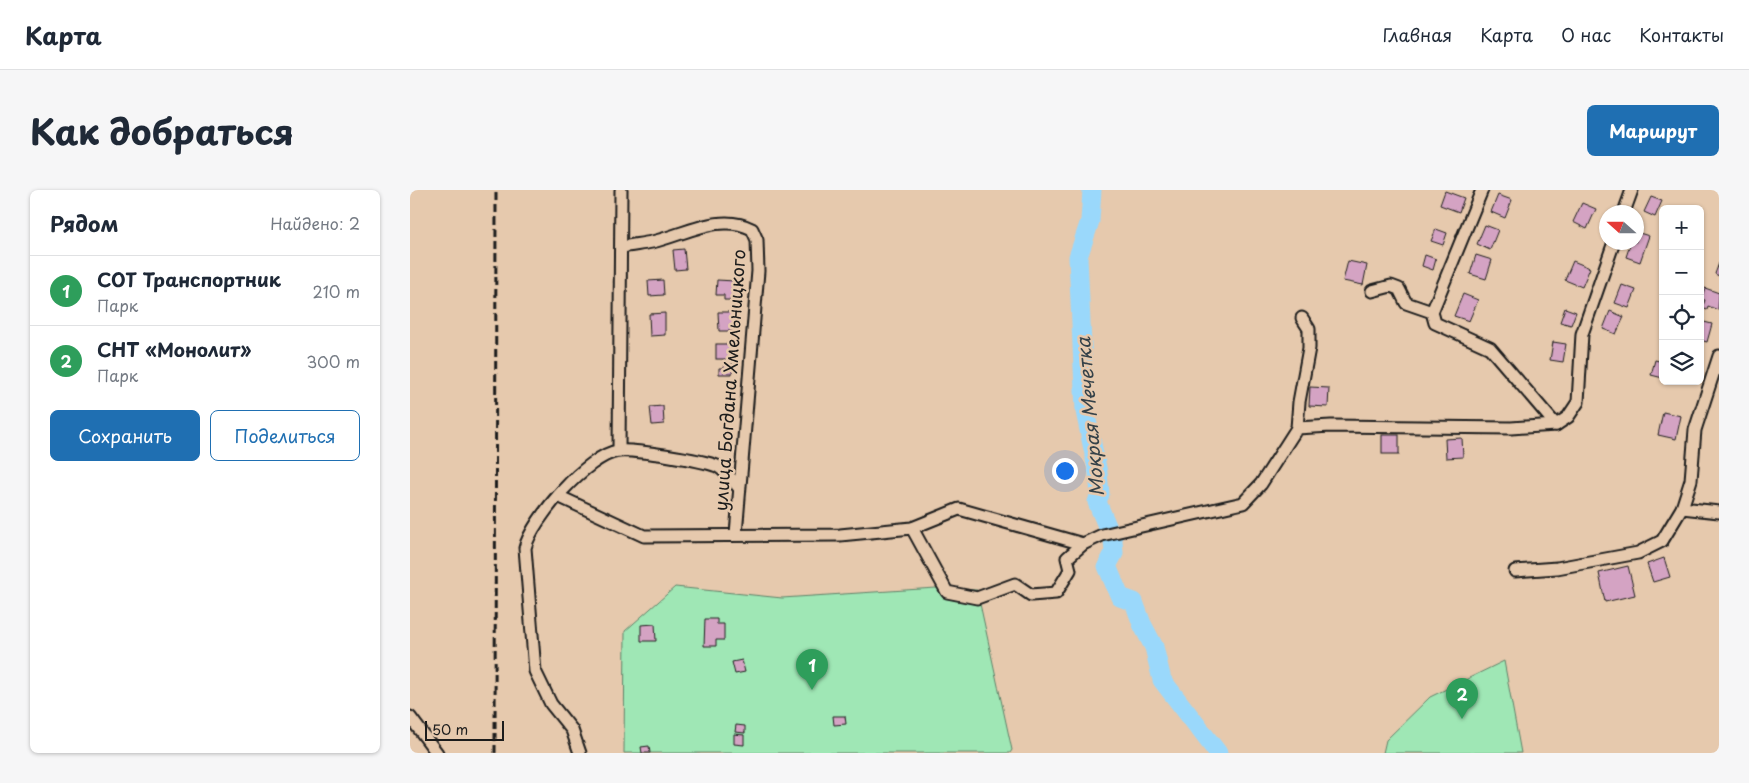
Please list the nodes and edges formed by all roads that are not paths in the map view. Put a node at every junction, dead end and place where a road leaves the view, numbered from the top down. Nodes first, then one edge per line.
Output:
1 (621, 190) edge
2 (1482, 190) edge
3 (1632, 190) edge
4 (1627, 205) edge
5 (622, 247) junction
6 (1611, 250) edge
7 (1372, 291) dead end
8 (1432, 312) junction
9 (1302, 318) dead end
10 (1719, 356) edge
11 (1556, 425) junction
12 (1296, 428) junction
13 (619, 451) junction
14 (739, 488) junction
15 (558, 496) junction
16 (1682, 508) junction
17 (1719, 512) edge
18 (912, 528) junction
19 (736, 534) junction
20 (1083, 544) junction
21 (1515, 571) dead end
22 (410, 717) edge
23 (437, 753) edge
24 (580, 753) edge

1 - 5 street
2 - 8 street
3 - 4 street
5 - 13 street
5 - 14 street, улица Богдана Хмельницкого
6 - 11 street
7 - 8 street
8 - 11 street
9 - 12 street
10 - 16 street
11 - 12 street
12 - 20 street
13 - 14 street
13 - 15 street
14 - 19 street, улица Богдана Хмельницкого
15 - 19 street
15 - 24 street
16 - 17 street
16 - 21 street
18 - 19 street
18 - 20 street
18 - 20 street
22 - 23 street

